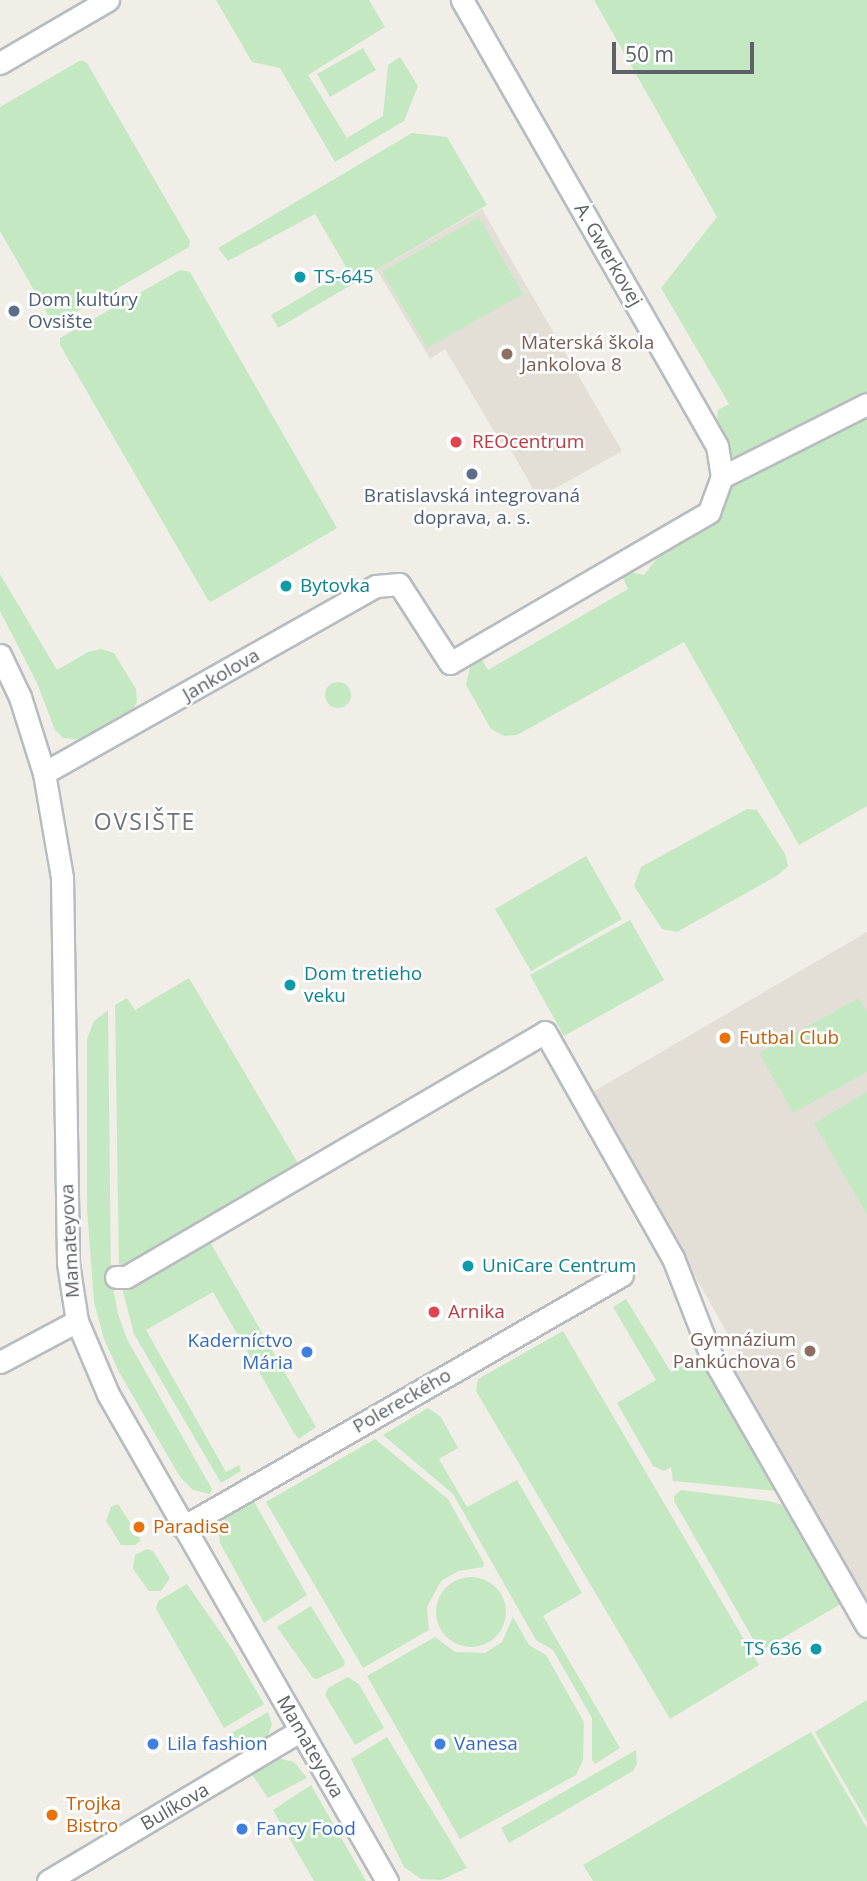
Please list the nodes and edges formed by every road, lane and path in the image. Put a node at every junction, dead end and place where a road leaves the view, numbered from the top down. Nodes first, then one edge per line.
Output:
1 (108, 0) edge
2 (462, 0) edge
3 (0, 62) edge
4 (867, 404) edge
5 (722, 477) junction
6 (0, 655) edge
7 (44, 773) junction
8 (622, 1275) dead end
9 (116, 1278) dead end
10 (77, 1321) junction
11 (0, 1362) edge
12 (183, 1527) junction
13 (867, 1626) edge
14 (300, 1731) junction
15 (48, 1881) edge
16 (387, 1881) edge

1 - 3 street
2 - 5 street, A. Gwerkovej
4 - 5 street
5 - 7 street, Jankolova
6 - 7 street, Mamateyova
7 - 10 street, Mamateyova
8 - 12 street, Polereckého
9 - 13 street
10 - 11 street
10 - 12 street, Mamateyova
12 - 14 street, Mamateyova
14 - 15 street, Bulíkova
14 - 16 street, Mamateyova

